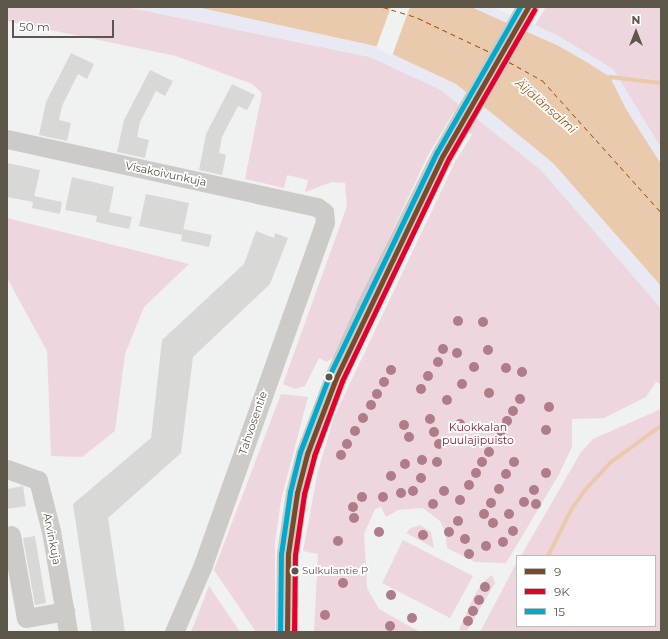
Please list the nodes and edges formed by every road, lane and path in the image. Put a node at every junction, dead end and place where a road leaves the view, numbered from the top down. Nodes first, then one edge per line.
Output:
1 (528, 7) edge
2 (7, 139) edge
3 (324, 212) joint
4 (7, 469) edge
5 (11, 535) dead end
6 (65, 611) junction
7 (68, 632) edge
8 (174, 632) edge
9 (287, 632) edge

1 - 9 main road
2 - 3 street, Visakoivunkuja
3 - 8 street, Tahvosentie
4 - 6 street, Arvinkuja
5 - 6 street
6 - 7 street, Arvinkuja

